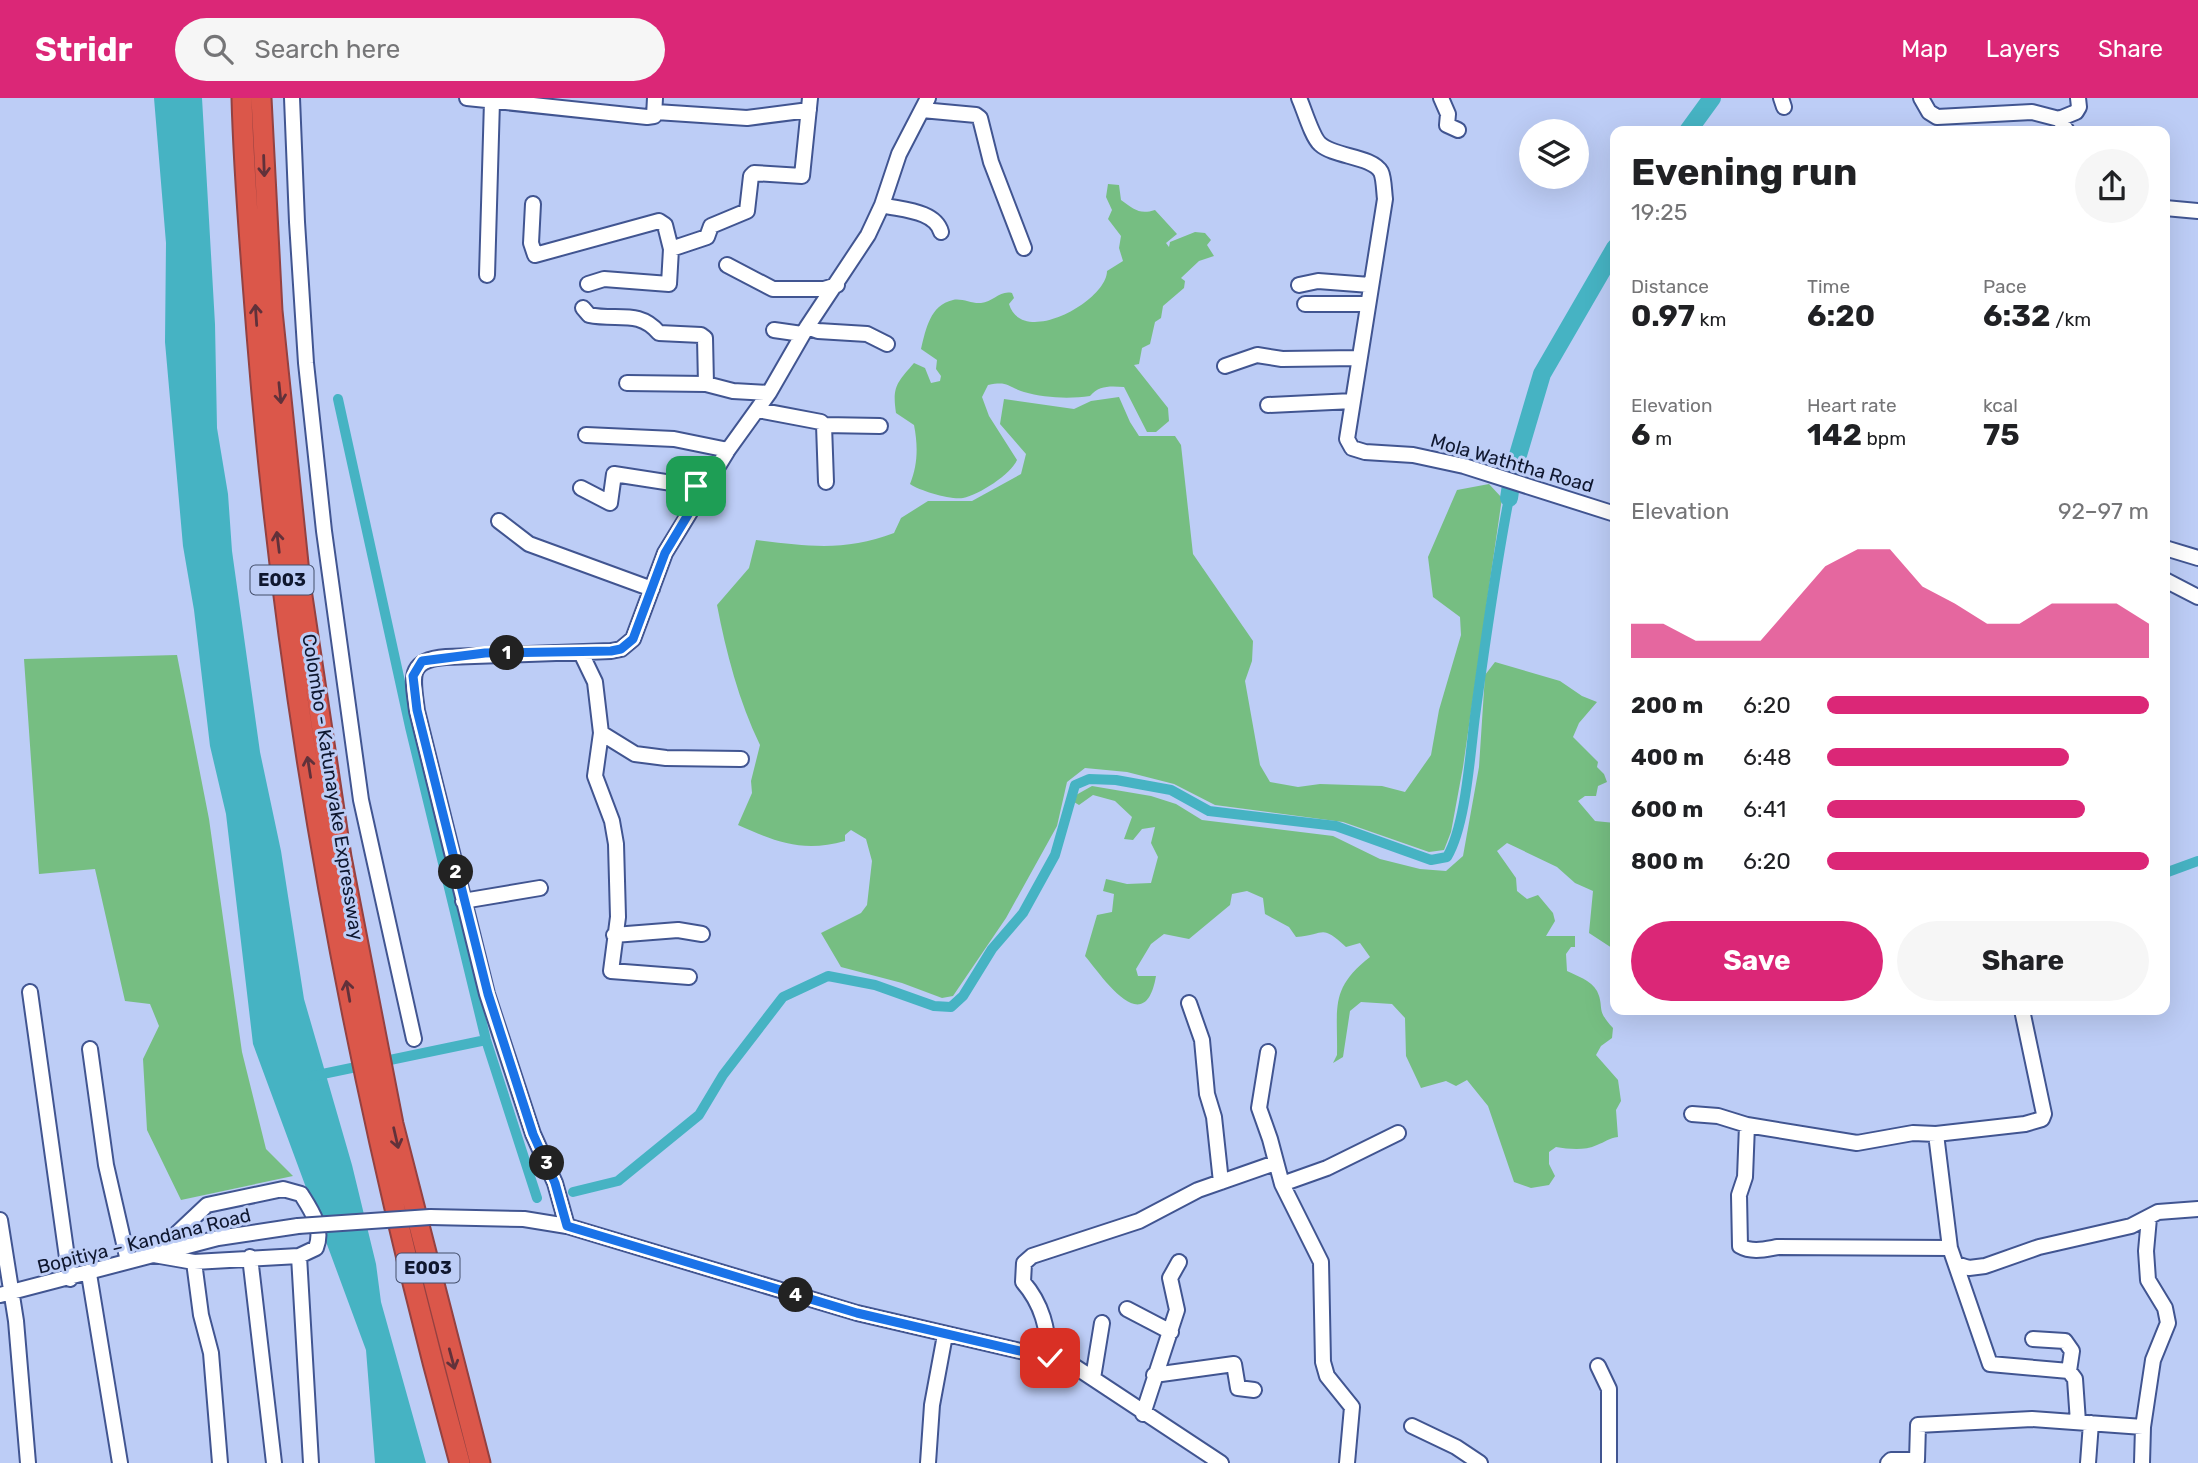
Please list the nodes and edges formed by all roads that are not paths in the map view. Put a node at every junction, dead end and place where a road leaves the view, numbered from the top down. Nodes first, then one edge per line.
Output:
1 (242, 98) edge
2 (261, 98) edge
3 (292, 98) edge
4 (467, 98) edge
5 (1299, 98) edge
6 (1441, 98) edge
7 (1921, 98) edge
8 (2078, 98) edge
9 (492, 101) junction
10 (809, 104) edge
11 (925, 104) edge
12 (656, 105) edge
13 (2063, 125) edge
14 (1458, 130) dead end
15 (533, 204) dead end
16 (882, 205) junction
17 (2170, 208) edge
18 (2198, 211) edge
19 (941, 232) dead end
20 (1024, 248) dead end
21 (671, 249) junction
22 (727, 265) dead end
23 (487, 275) dead end
24 (588, 284) dead end
25 (837, 285) junction
26 (1299, 285) dead end
27 (1370, 285) junction
28 (1305, 304) dead end
29 (1367, 304) junction
30 (583, 308) dead end
31 (774, 330) dead end
32 (804, 331) junction
33 (887, 344) dead end
34 (1359, 358) junction
35 (1225, 366) dead end
36 (627, 383) dead end
37 (706, 384) junction
38 (769, 393) junction
39 (1353, 401) junction
40 (1268, 405) dead end
41 (758, 410) junction
42 (824, 425) junction
43 (880, 426) dead end
44 (586, 435) dead end
45 (728, 450) junction
46 (826, 481) dead end
47 (581, 488) dead end
48 (704, 488) junction
49 (1610, 512) edge
50 (499, 521) dead end
51 (2170, 550) edge
52 (2198, 558) edge
53 (2170, 583) edge
54 (652, 589) junction
55 (2198, 597) edge
56 (582, 653) junction
57 (601, 733) junction
58 (741, 759) dead end
59 (540, 888) dead end
60 (463, 901) junction
61 (614, 934) junction
62 (702, 934) dead end
63 (689, 977) dead end
64 (30, 992) dead end
65 (1189, 1003) dead end
66 (2023, 1015) edge
67 (414, 1039) dead end
68 (90, 1049) dead end
69 (1268, 1052) dead end
70 (372, 1065) junction
71 (1692, 1114) dead end
72 (1747, 1125) junction
73 (1398, 1133) dead end
74 (1936, 1134) junction
75 (1275, 1163) junction
76 (1221, 1182) junction
77 (1282, 1184) junction
78 (2198, 1209) edge
79 (2150, 1218) junction
80 (0, 1220) edge
81 (567, 1226) junction
82 (1950, 1248) junction
83 (154, 1255) junction
84 (299, 1256) junction
85 (250, 1257) junction
86 (128, 1261) junction
87 (194, 1262) junction
88 (1178, 1262) dead end
89 (1956, 1265) junction
90 (89, 1274) junction
91 (70, 1279) junction
92 (6, 1294) edge
93 (1127, 1309) dead end
94 (1101, 1323) dead end
95 (1171, 1332) junction
96 (945, 1335) junction
97 (2033, 1339) dead end
98 (1050, 1358) junction
99 (1598, 1366) dead end
100 (2069, 1371) junction
101 (1153, 1375) junction
102 (1093, 1378) junction
103 (1254, 1390) dead end
104 (1143, 1414) junction
105 (2084, 1422) junction
106 (1412, 1426) dead end
107 (2143, 1427) junction
108 (28, 1463) edge
109 (120, 1463) edge
110 (220, 1463) edge
111 (274, 1463) edge
112 (311, 1463) edge
113 (460, 1463) edge
114 (480, 1463) edge
115 (928, 1463) edge
116 (1221, 1463) edge
117 (1347, 1463) edge
118 (1480, 1463) edge
119 (1609, 1463) edge
120 (1888, 1463) edge
121 (2088, 1463) edge
122 (2142, 1463) edge

70 -> 1 highway, Colombo - Katunayake Expressway / E003
2 -> 70 highway, Colombo - Katunayake Expressway / E003
3 - 67 street
4 - 9 street
5 - 27 street, Mola Waththa Road
6 - 14 street
7 - 13 street
8 - 13 street
9 - 12 street
9 - 23 street
10 - 12 street
10 - 21 street
11 - 16 street
11 - 20 street
15 - 21 street
16 - 19 street
16 - 25 street
17 - 18 street
21 - 24 street
22 - 25 street
25 - 32 street
26 - 27 street
27 - 29 street, Mola Waththa Road
28 - 29 street
29 - 34 street, Mola Waththa Road
30 - 37 street
31 - 32 street
32 - 33 street
32 - 38 street
34 - 35 street
34 - 39 street, Mola Waththa Road
36 - 37 street
37 - 38 street
38 - 41 street
39 - 40 street
39 - 49 street, Mola Waththa Road
41 - 42 street
41 - 45 street
42 - 43 street
42 - 46 street
44 - 45 street
45 - 48 street
47 - 48 street
48 - 54 street
50 - 54 street
51 - 52 street
53 - 55 street
54 - 56 street
56 - 57 street
56 - 60 street
57 - 58 street
57 - 61 street
59 - 60 street
60 - 81 street
61 - 62 street
61 - 63 street
64 - 91 street
65 - 76 street
66 - 74 street
68 - 86 street
69 - 75 street
70 - 113 highway, Colombo - Katunayake Expressway / E003
70 -> 114 highway, Colombo - Katunayake Expressway / E003
71 - 72 street
72 - 74 street
72 - 82 street
73 - 77 street
74 - 82 street
75 - 76 street
75 - 77 street
76 - 98 street
77 - 117 street
78 - 79 street
79 - 89 street
79 - 107 street
80 - 92 street
81 - 83 street, Bopitiya – Kandana Road, bridge
81 - 96 street, Bopitiya – Kandana Road
82 - 89 street
83 - 84 street
83 - 86 street, Bopitiya – Kandana Road
83 - 87 street
84 - 85 street
84 - 112 street
85 - 87 street
85 - 111 street
86 - 90 street, Bopitiya – Kandana Road
87 - 110 street
88 - 95 street
89 - 100 street
90 - 91 street, Bopitiya – Kandana Road
90 - 109 street
91 - 92 street, Bopitiya – Kandana Road
92 - 108 street
93 - 95 street
94 - 102 street
95 - 101 street
96 - 98 street, Bopitiya – Kandana Road
96 - 115 street
97 - 100 street
98 - 102 street, Bopitiya – Kandana Road
99 - 119 street
100 - 105 street
101 - 103 street
101 - 104 street
102 - 104 street, Bopitiya – Kandana Road
104 - 116 street, Bopitiya – Kandana Road
105 - 107 street
105 - 120 street
105 - 121 street
106 - 118 street
107 - 122 street

